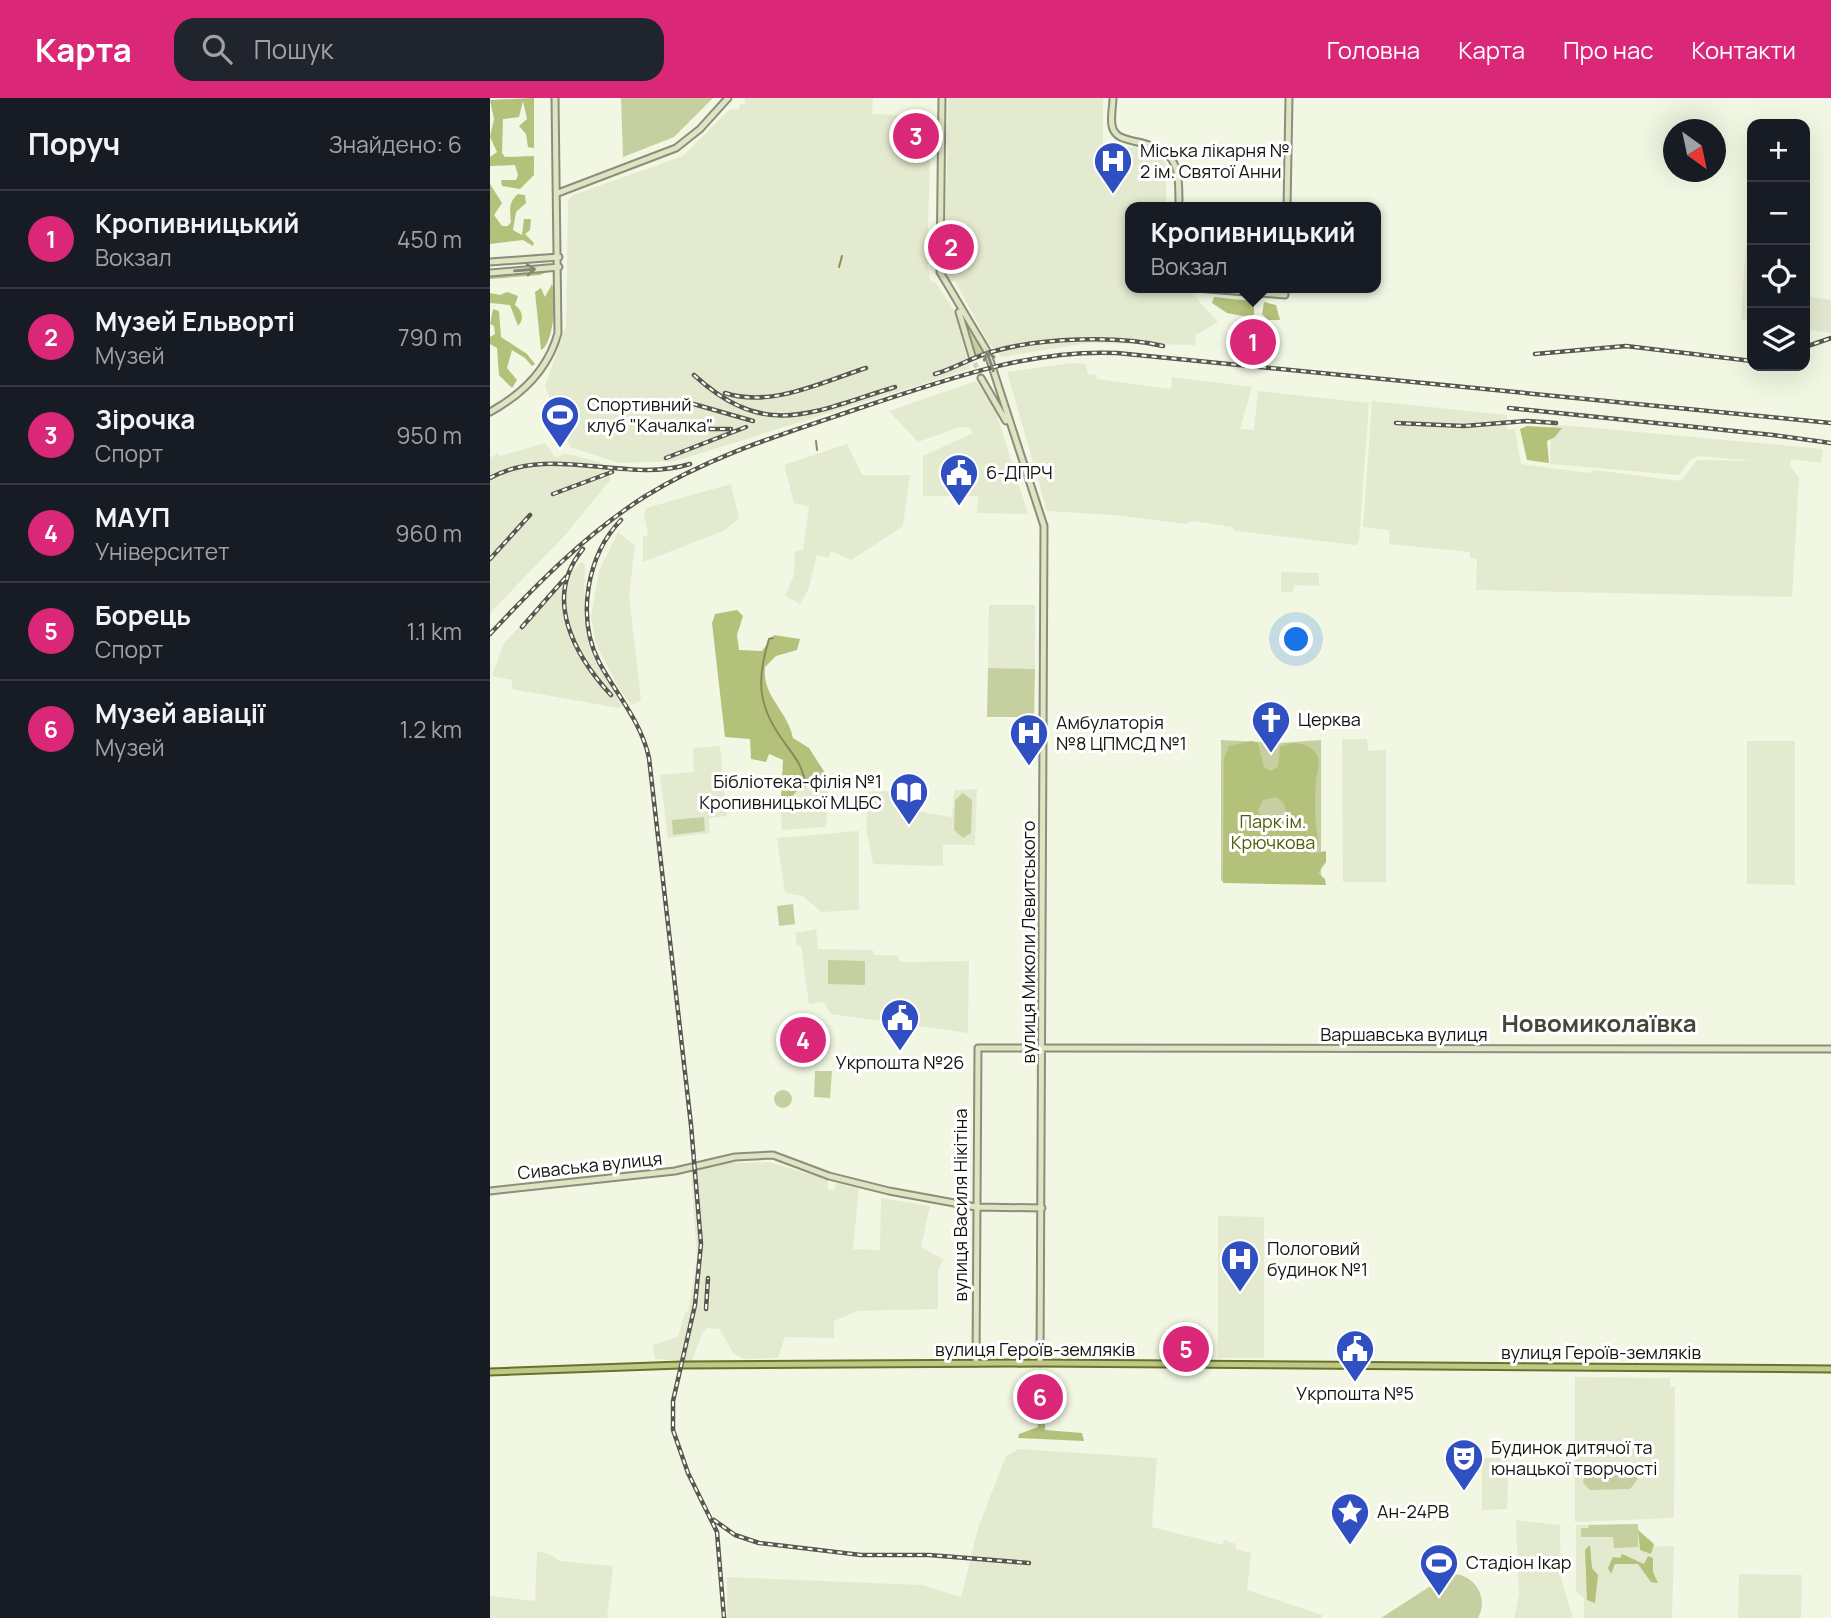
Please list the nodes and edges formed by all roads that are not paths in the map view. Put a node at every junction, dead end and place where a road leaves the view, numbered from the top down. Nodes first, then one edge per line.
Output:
1 (555, 98) edge
2 (728, 98) edge
3 (942, 98) edge
4 (1113, 98) edge
5 (1289, 98) edge
6 (558, 192) junction
7 (1178, 202) edge
8 (1287, 202) edge
9 (559, 257) junction
10 (490, 262) edge
11 (559, 267) junction
12 (490, 273) edge
13 (1256, 293) edge
14 (1285, 293) edge
15 (956, 302) junction
16 (972, 356) tunnel mouth
17 (981, 378) tunnel mouth
18 (490, 412) edge
19 (1009, 427) junction
20 (978, 1048) joint
21 (1042, 1048) junction
22 (1831, 1049) edge
23 (490, 1191) edge
24 (976, 1207) junction
25 (1042, 1208) junction
26 (976, 1363) junction
27 (1040, 1363) junction
28 (1831, 1368) edge
29 (490, 1372) edge

1 - 6 street
2 - 6 street
3 - 15 street
4 - 7 street
5 - 8 street
6 - 9 street
9 - 10 street
9 - 11 street
12 -> 11 street
11 - 18 street
13 - 14 street
15 - 16 street
19 -> 15 street
17 - 19 street
19 - 21 street, вулиця Миколи Левитського
20 - 21 street, Варшавська вулиця
20 - 24 street, вулиця Василя Нікітіна
21 - 22 street, Варшавська вулиця
21 - 25 street, вулиця Миколи Левитського
23 - 24 street, Сиваська вулиця
24 - 25 street, Сиваська вулиця
24 - 26 street, вулиця Василя Нікітіна
25 - 27 street, вулиця Миколи Левитського
26 - 27 main road, вулиця Героїв-земляків
26 - 29 main road, вулиця Героїв-земляків
27 - 28 main road, вулиця Героїв-земляків

